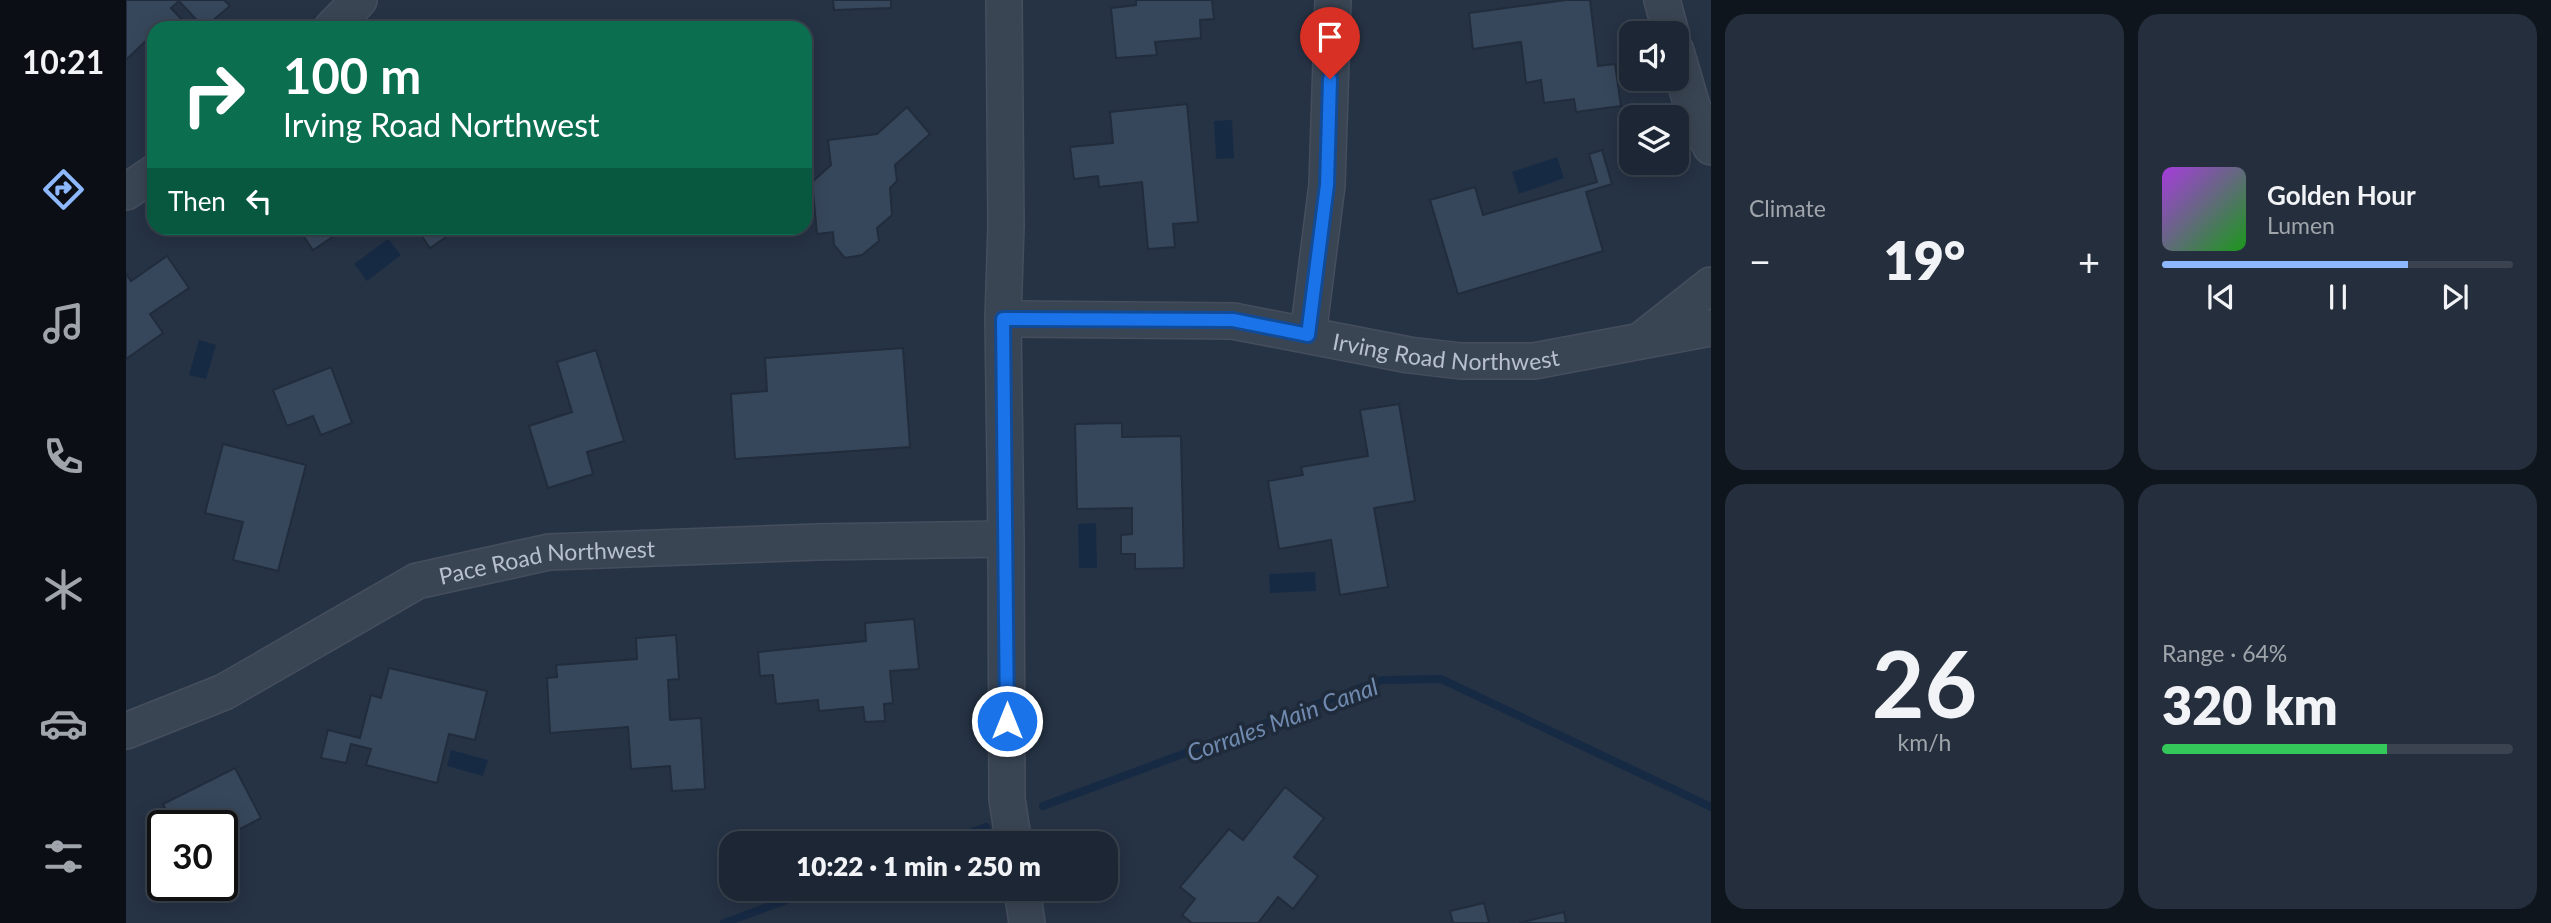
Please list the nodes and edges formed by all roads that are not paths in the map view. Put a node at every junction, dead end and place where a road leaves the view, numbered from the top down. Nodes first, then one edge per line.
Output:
1 (359, 0) edge
2 (1004, 0) edge
3 (1332, 0) edge
4 (1662, 0) edge
5 (339, 21) edge
6 (1668, 21) edge
7 (1688, 91) edge
8 (1711, 147) edge
9 (147, 178) edge
10 (126, 192) edge
11 (1711, 285) edge
12 (1003, 319) junction
13 (1711, 328) edge
14 (1308, 335) junction
15 (1639, 341) junction
16 (1006, 539) junction
17 (126, 731) edge
18 (1012, 831) edge
19 (1024, 901) edge
20 (1027, 923) edge

1 - 5 street
2 - 12 street
3 - 14 street
4 - 6 street
7 - 8 street
9 - 10 street
11 - 15 street, Irving Road Northwest
12 - 14 street, Irving Road Northwest
12 - 16 street
13 - 15 street, Irving Road Northwest
14 - 15 street, Irving Road Northwest
16 - 17 street, Pace Road Northwest
16 - 18 street
19 - 20 street

